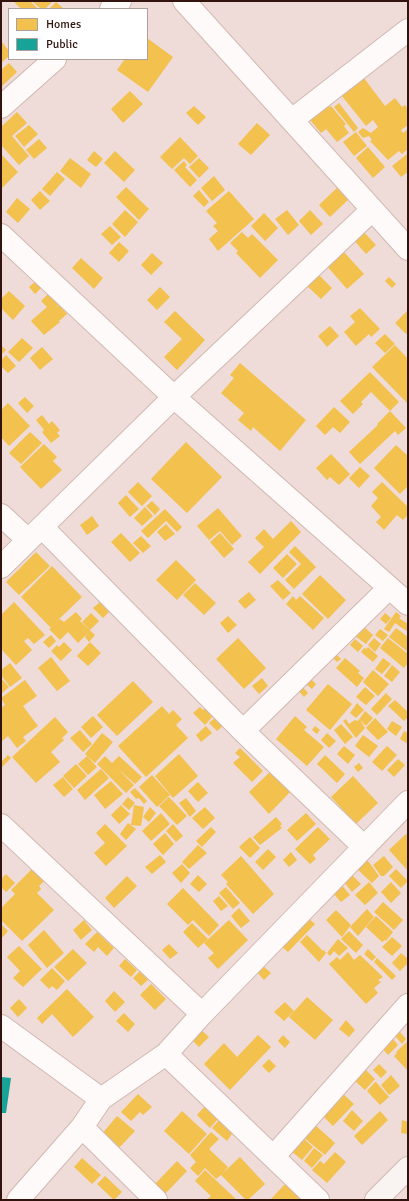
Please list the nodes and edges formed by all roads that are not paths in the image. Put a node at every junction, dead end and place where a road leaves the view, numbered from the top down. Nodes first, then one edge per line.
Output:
1 (184, 1) edge
2 (408, 30) edge
3 (54, 60) edge
4 (1, 107) edge
5 (292, 120) junction
6 (372, 210) junction
7 (1, 235) edge
8 (408, 249) edge
9 (174, 397) junction
10 (1, 515) edge
11 (35, 533) junction
12 (1, 567) edge
13 (389, 588) junction
14 (408, 604) edge
15 (243, 731) junction
16 (408, 802) edge
17 (1, 825) edge
18 (363, 846) junction
19 (408, 1006) edge
20 (202, 1014) junction
21 (1, 1026) edge
22 (166, 1054) junction
23 (101, 1099) junction
24 (82, 1127) junction
25 (274, 1156) junction
26 (408, 1168) edge
27 (18, 1200) edge
28 (156, 1200) edge
29 (318, 1200) edge
30 (376, 1200) edge

1 - 5 street
2 - 5 street
3 - 4 street
5 - 6 street
6 - 8 street
6 - 9 street
7 - 9 street
9 - 11 street
9 - 13 street
10 - 11 street
11 - 12 street
11 - 15 street
13 - 14 street
13 - 15 street
15 - 18 street
16 - 18 street
17 - 20 street
18 - 20 street
19 - 25 street
20 - 22 street
21 - 23 street
22 - 23 street
22 - 25 street
23 - 24 street
24 - 27 street
24 - 28 street
25 - 29 street
26 - 30 street

